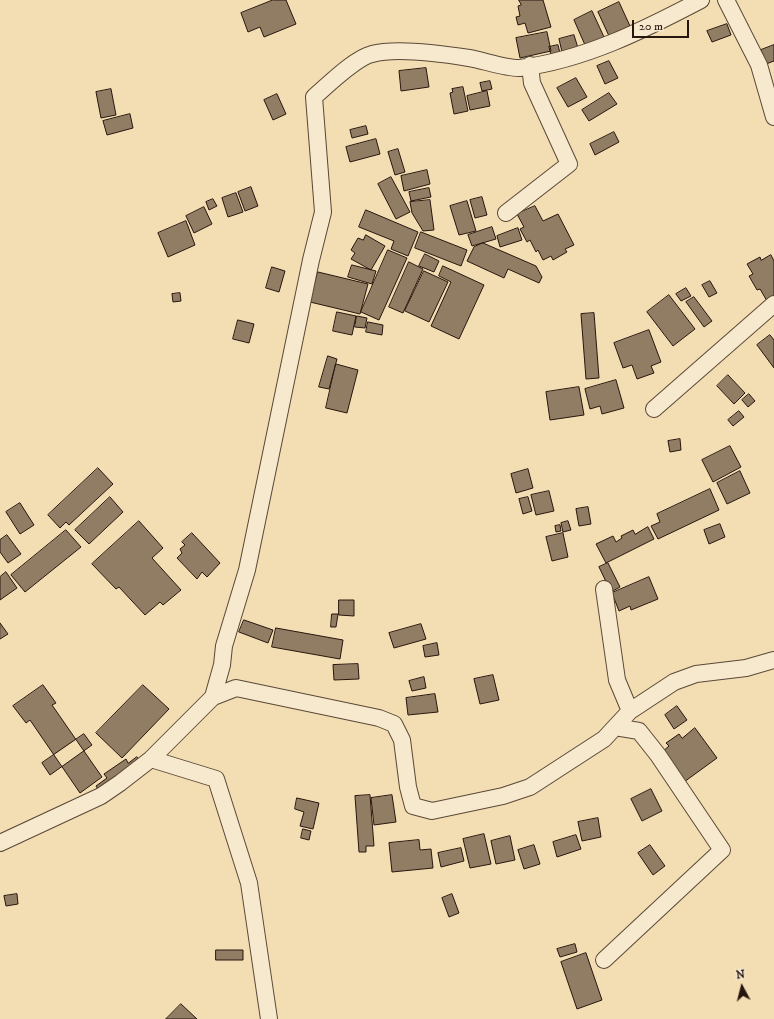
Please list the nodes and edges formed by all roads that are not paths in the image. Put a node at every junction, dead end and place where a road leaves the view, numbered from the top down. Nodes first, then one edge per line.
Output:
1 (701, 0) edge
2 (726, 0) edge
3 (530, 65) junction
4 (774, 117) edge
5 (506, 212) dead end
6 (774, 304) edge
7 (654, 409) dead end
8 (604, 589) dead end
9 (774, 660) edge
10 (213, 697) junction
11 (630, 711) junction
12 (615, 727) junction
13 (151, 758) junction
14 (0, 843) edge
15 (604, 960) dead end
16 (269, 1019) edge

1 - 3 street
2 - 4 street
3 - 5 street
3 - 10 street
6 - 7 street
8 - 11 street
9 - 11 street
10 - 12 street
10 - 13 street
11 - 12 street
12 - 15 street
13 - 14 street
13 - 16 street

